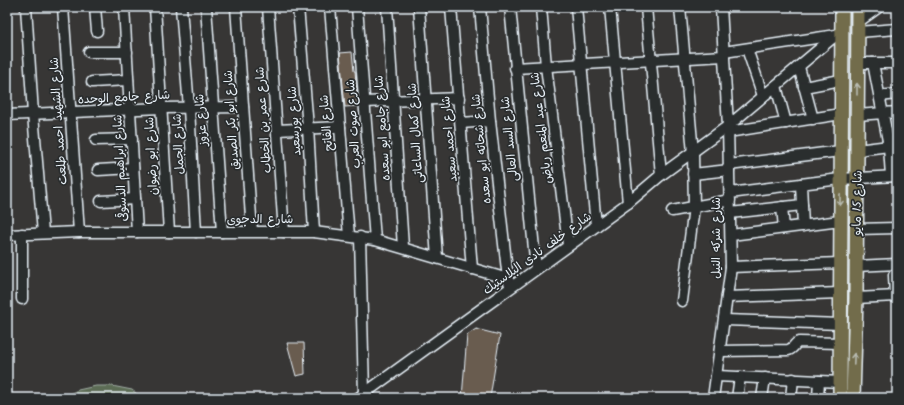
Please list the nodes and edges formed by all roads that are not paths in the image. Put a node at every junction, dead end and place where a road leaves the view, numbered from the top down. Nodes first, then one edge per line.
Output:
1 (26, 7) edge
2 (63, 7) edge
3 (95, 7) edge
4 (124, 7) edge
5 (155, 7) edge
6 (181, 7) edge
7 (206, 7) edge
8 (236, 7) edge
9 (268, 7) edge
10 (298, 7) edge
11 (330, 7) edge
12 (357, 7) edge
13 (387, 7) edge
14 (419, 7) edge
15 (451, 7) edge
16 (480, 7) edge
17 (510, 7) edge
18 (541, 7) edge
19 (576, 7) edge
20 (610, 7) edge
21 (646, 7) edge
22 (680, 7) edge
23 (721, 7) edge
24 (842, 7) edge
25 (858, 7) edge
26 (879, 7) edge
27 (858, 27) junction
28 (897, 29) edge
29 (97, 32) dead end
30 (839, 35) junction
31 (746, 49) junction
32 (89, 52) dead end
33 (127, 52) junction
34 (724, 54) junction
35 (684, 58) junction
36 (650, 60) junction
37 (615, 62) junction
38 (858, 62) junction
39 (873, 63) junction
40 (897, 63) edge
41 (581, 64) junction
42 (546, 66) junction
43 (798, 67) junction
44 (515, 68) junction
45 (128, 80) junction
46 (841, 80) junction
47 (92, 82) dead end
48 (776, 86) junction
49 (804, 87) junction
50 (897, 94) edge
51 (763, 96) junction
52 (880, 96) junction
53 (458, 98) junction
54 (426, 100) junction
55 (393, 101) junction
56 (365, 102) junction
57 (243, 106) junction
58 (214, 107) junction
59 (161, 108) junction
60 (189, 108) junction
61 (130, 109) junction
62 (897, 112) edge
63 (70, 113) junction
64 (32, 114) junction
65 (841, 114) junction
66 (883, 114) junction
67 (7, 115) edge
68 (857, 116) junction
69 (813, 119) junction
70 (490, 121) junction
71 (461, 123) junction
72 (786, 123) junction
73 (340, 127) junction
74 (308, 128) junction
75 (728, 129) junction
76 (277, 130) junction
77 (132, 139) junction
78 (96, 140) dead end
79 (893, 146) edge
80 (857, 150) junction
81 (840, 151) junction
82 (692, 153) junction
83 (729, 167) junction
84 (134, 168) junction
85 (98, 170) dead end
86 (693, 174) junction
87 (661, 175) junction
88 (894, 176) edge
89 (857, 178) junction
90 (840, 179) junction
91 (801, 184) junction
92 (730, 196) junction
93 (135, 199) junction
94 (101, 201) dead end
95 (628, 203) junction
96 (802, 205) junction
97 (694, 207) junction
98 (782, 207) junction
99 (672, 211) dead end
100 (730, 213) junction
101 (840, 221) junction
102 (596, 226) junction
103 (803, 226) junction
104 (784, 228) junction
105 (897, 228) edge
106 (856, 229) junction
107 (79, 232) junction
108 (137, 232) junction
109 (168, 232) junction
110 (196, 232) junction
111 (222, 232) junction
112 (252, 232) junction
113 (284, 232) junction
114 (314, 232) junction
115 (43, 233) junction
116 (22, 234) junction
117 (7, 235) edge
118 (731, 235) junction
119 (349, 236) junction
120 (360, 238) junction
121 (375, 240) junction
122 (568, 245) junction
123 (403, 247) junction
124 (437, 258) junction
125 (840, 263) junction
126 (897, 264) edge
127 (856, 266) junction
128 (731, 268) junction
129 (472, 269) junction
130 (536, 269) junction
131 (894, 275) dead end
132 (509, 283) junction
133 (840, 293) junction
134 (896, 296) edge
135 (727, 297) junction
136 (856, 298) junction
137 (22, 299) dead end
138 (682, 301) dead end
139 (725, 320) junction
140 (840, 324) junction
141 (840, 343) junction
142 (720, 351) junction
143 (717, 376) junction
144 (740, 377) junction
145 (765, 378) junction
146 (793, 379) junction
147 (819, 380) junction
148 (840, 382) junction
149 (361, 395) edge
150 (713, 398) edge
151 (737, 398) edge
152 (762, 398) edge
153 (791, 398) edge
154 (818, 398) edge
155 (840, 398) edge
156 (853, 398) edge

1 - 64 street
2 - 63 street, شارع الشهيد احمد طلعت
3 - 29 street
4 - 33 street, شارع ابراهيم الدسوقى
5 - 59 street, شارع ابو رضوان
6 - 60 street, شارع الجمل
7 - 58 street, شارع عزوز
8 - 57 street, شارع ابو بكر الصديق
9 - 76 street, شارع عمر بن الخطاب
10 - 74 street, شارع بورسعيد
11 - 73 street, شارع الفاتح
12 - 56 street, شارع صوت العرب
13 - 55 street, شارع جامع ابو سعده
14 - 54 street, شارع كمال الساعاتى
15 - 53 street, شارع احمد سعيد
16 - 70 street, شارع شحاته ابو سعده
17 - 44 street, شارع السد العالى
18 - 42 street, شارع عبد المنعم رياض
19 - 41 street
20 - 37 street
21 - 36 street
22 - 35 street
23 - 34 street, شارع شركه النيل
24 - 30 main road, شارع 15 مايو
25 - 27 main road, شارع 15 مايو
26 - 27 street
27 - 28 street
27 - 38 main road, شارع 15 مايو
30 - 31 street
30 - 43 street, شارع خلف نادى البلاستيك
30 - 46 main road, شارع 15 مايو
31 - 34 street
31 - 51 street
32 - 33 street
33 - 45 street, شارع ابراهيم الدسوقى
34 - 35 street
34 - 75 street, شارع شركه النيل
35 - 36 street
35 - 82 street
36 - 37 street
36 - 87 street
37 - 41 street
37 - 95 street
38 - 39 street
68 -> 38 main road, شارع 15 مايو
39 - 40 street
39 - 52 street
41 - 42 street
41 - 102 street
42 - 44 street
42 - 122 street, شارع عبد المنعم رياض
43 - 48 street, شارع خلف نادى البلاستيك
43 - 49 street
44 - 130 street, شارع السد العالى
45 - 47 street
45 - 61 street, شارع ابراهيم الدسوقى
46 - 49 street
46 - 65 main road, شارع 15 مايو
48 - 51 street, شارع خلف نادى البلاستيك
48 - 72 street
49 - 69 street
50 - 52 street
51 - 75 street, شارع خلف نادى البلاستيك
52 - 66 street
53 - 54 street
53 - 71 street, شارع احمد سعيد
54 - 55 street
54 - 124 street, شارع كمال الساعاتى
55 - 56 street
55 - 123 street, شارع جامع ابو سعده
56 - 121 street, شارع صوت العرب
57 - 58 street, شارع جامع الوحده
57 - 112 street, شارع ابو بكر الصديق
58 - 60 street, شارع جامع الوحده
58 - 111 street, شارع عزوز
59 - 60 street, شارع جامع الوحده
59 - 61 street, شارع جامع الوحده
59 - 109 street, شارع ابو رضوان
60 - 110 street, شارع الجمل
61 - 63 street, شارع جامع الوحده
61 - 77 street, شارع ابراهيم الدسوقى
62 - 66 street
63 - 64 street, شارع جامع الوحده
63 - 107 street, شارع الشهيد احمد طلعت
64 - 67 street, شارع جامع الوحده
64 - 115 street
65 - 69 street
65 - 81 main road, شارع 15 مايو
66 - 68 street
66 - 79 street
68 - 80 main road, شارع 15 مايو
69 - 72 street
70 - 71 street
70 - 132 street, شارع شحاته ابو سعده
71 - 129 street, شارع احمد سعيد
72 - 75 street
73 - 74 street
73 - 119 street, شارع الفاتح
74 - 76 street
74 - 114 street, شارع بورسعيد
75 - 82 street, شارع خلف نادى البلاستيك
75 - 83 street, شارع شركه النيل
76 - 113 street, شارع عمر بن الخطاب
77 - 78 street
77 - 84 street, شارع ابراهيم الدسوقى
79 - 80 street
79 - 88 street
80 - 89 main road, شارع 15 مايو
81 - 83 street
81 - 90 main road, شارع 15 مايو
82 - 86 street
82 - 87 street, شارع خلف نادى البلاستيك
83 - 86 street
83 - 92 street, شارع شركه النيل
84 - 85 street
84 - 93 street, شارع ابراهيم الدسوقى
86 - 97 street
87 - 95 street, شارع خلف نادى البلاستيك
88 - 89 street
89 - 90 street
89 - 106 main road, شارع 15 مايو
90 - 91 street
90 -> 101 main road, شارع 15 مايو
91 - 92 street
91 - 96 street
92 - 97 street
92 - 100 street, شارع شركه النيل
93 - 94 street
93 - 108 street, شارع ابراهيم الدسوقى
95 - 102 street, شارع خلف نادى البلاستيك
96 - 98 street
96 - 103 street
97 - 99 street
97 - 138 street
98 - 100 street
98 - 104 street
100 - 118 street, شارع شركه النيل
101 - 103 street
101 - 125 main road, شارع 15 مايو
102 - 122 street, شارع خلف نادى البلاستيك
103 - 104 street
104 - 118 street
105 - 106 street
106 - 127 main road, شارع 15 مايو
107 - 108 street, شارع الدجوى
107 - 115 street, شارع الدجوى
108 - 109 street, شارع الدجوى
109 - 110 street, شارع الدجوى
110 - 111 street, شارع الدجوى
111 - 112 street, شارع الدجوى
112 - 113 street, شارع الدجوى
113 - 114 street, شارع الدجوى
114 - 119 street, شارع الدجوى
115 - 116 street, شارع الدجوى
116 - 117 street, شارع الدجوى
116 - 137 street
118 - 128 street, شارع شركه النيل
119 - 120 street, شارع الدجوى
120 - 121 street, شارع الدجوى
120 - 149 street
121 - 123 street, شارع الدجوى
122 - 130 street, شارع خلف نادى البلاستيك
123 - 124 street, شارع الدجوى
124 - 129 street, شارع الدجوى
125 - 128 street
125 - 133 main road, شارع 15 مايو
126 - 127 street
127 - 136 main road, شارع 15 مايو
128 - 135 street, شارع شركه النيل
129 - 132 street, شارع الدجوى
130 - 132 street, شارع خلف نادى البلاستيك
131 - 134 street
132 - 149 street, شارع خلف نادى البلاستيك
133 - 135 street
133 - 140 main road, شارع 15 مايو
134 - 136 street
135 - 139 street, شارع شركه النيل
156 -> 136 main road, شارع 15 مايو
139 - 140 street
139 - 142 street, شارع شركه النيل
140 - 141 main road, شارع 15 مايو
141 - 142 street
141 - 148 main road, شارع 15 مايو
142 - 143 street, شارع شركه النيل
143 - 144 street
143 - 150 street, شارع شركه النيل
144 - 145 street
144 - 151 street
145 - 146 street
145 - 152 street
146 - 147 street
146 - 153 street
147 - 148 street
147 - 154 street
148 - 155 main road, شارع 15 مايو

